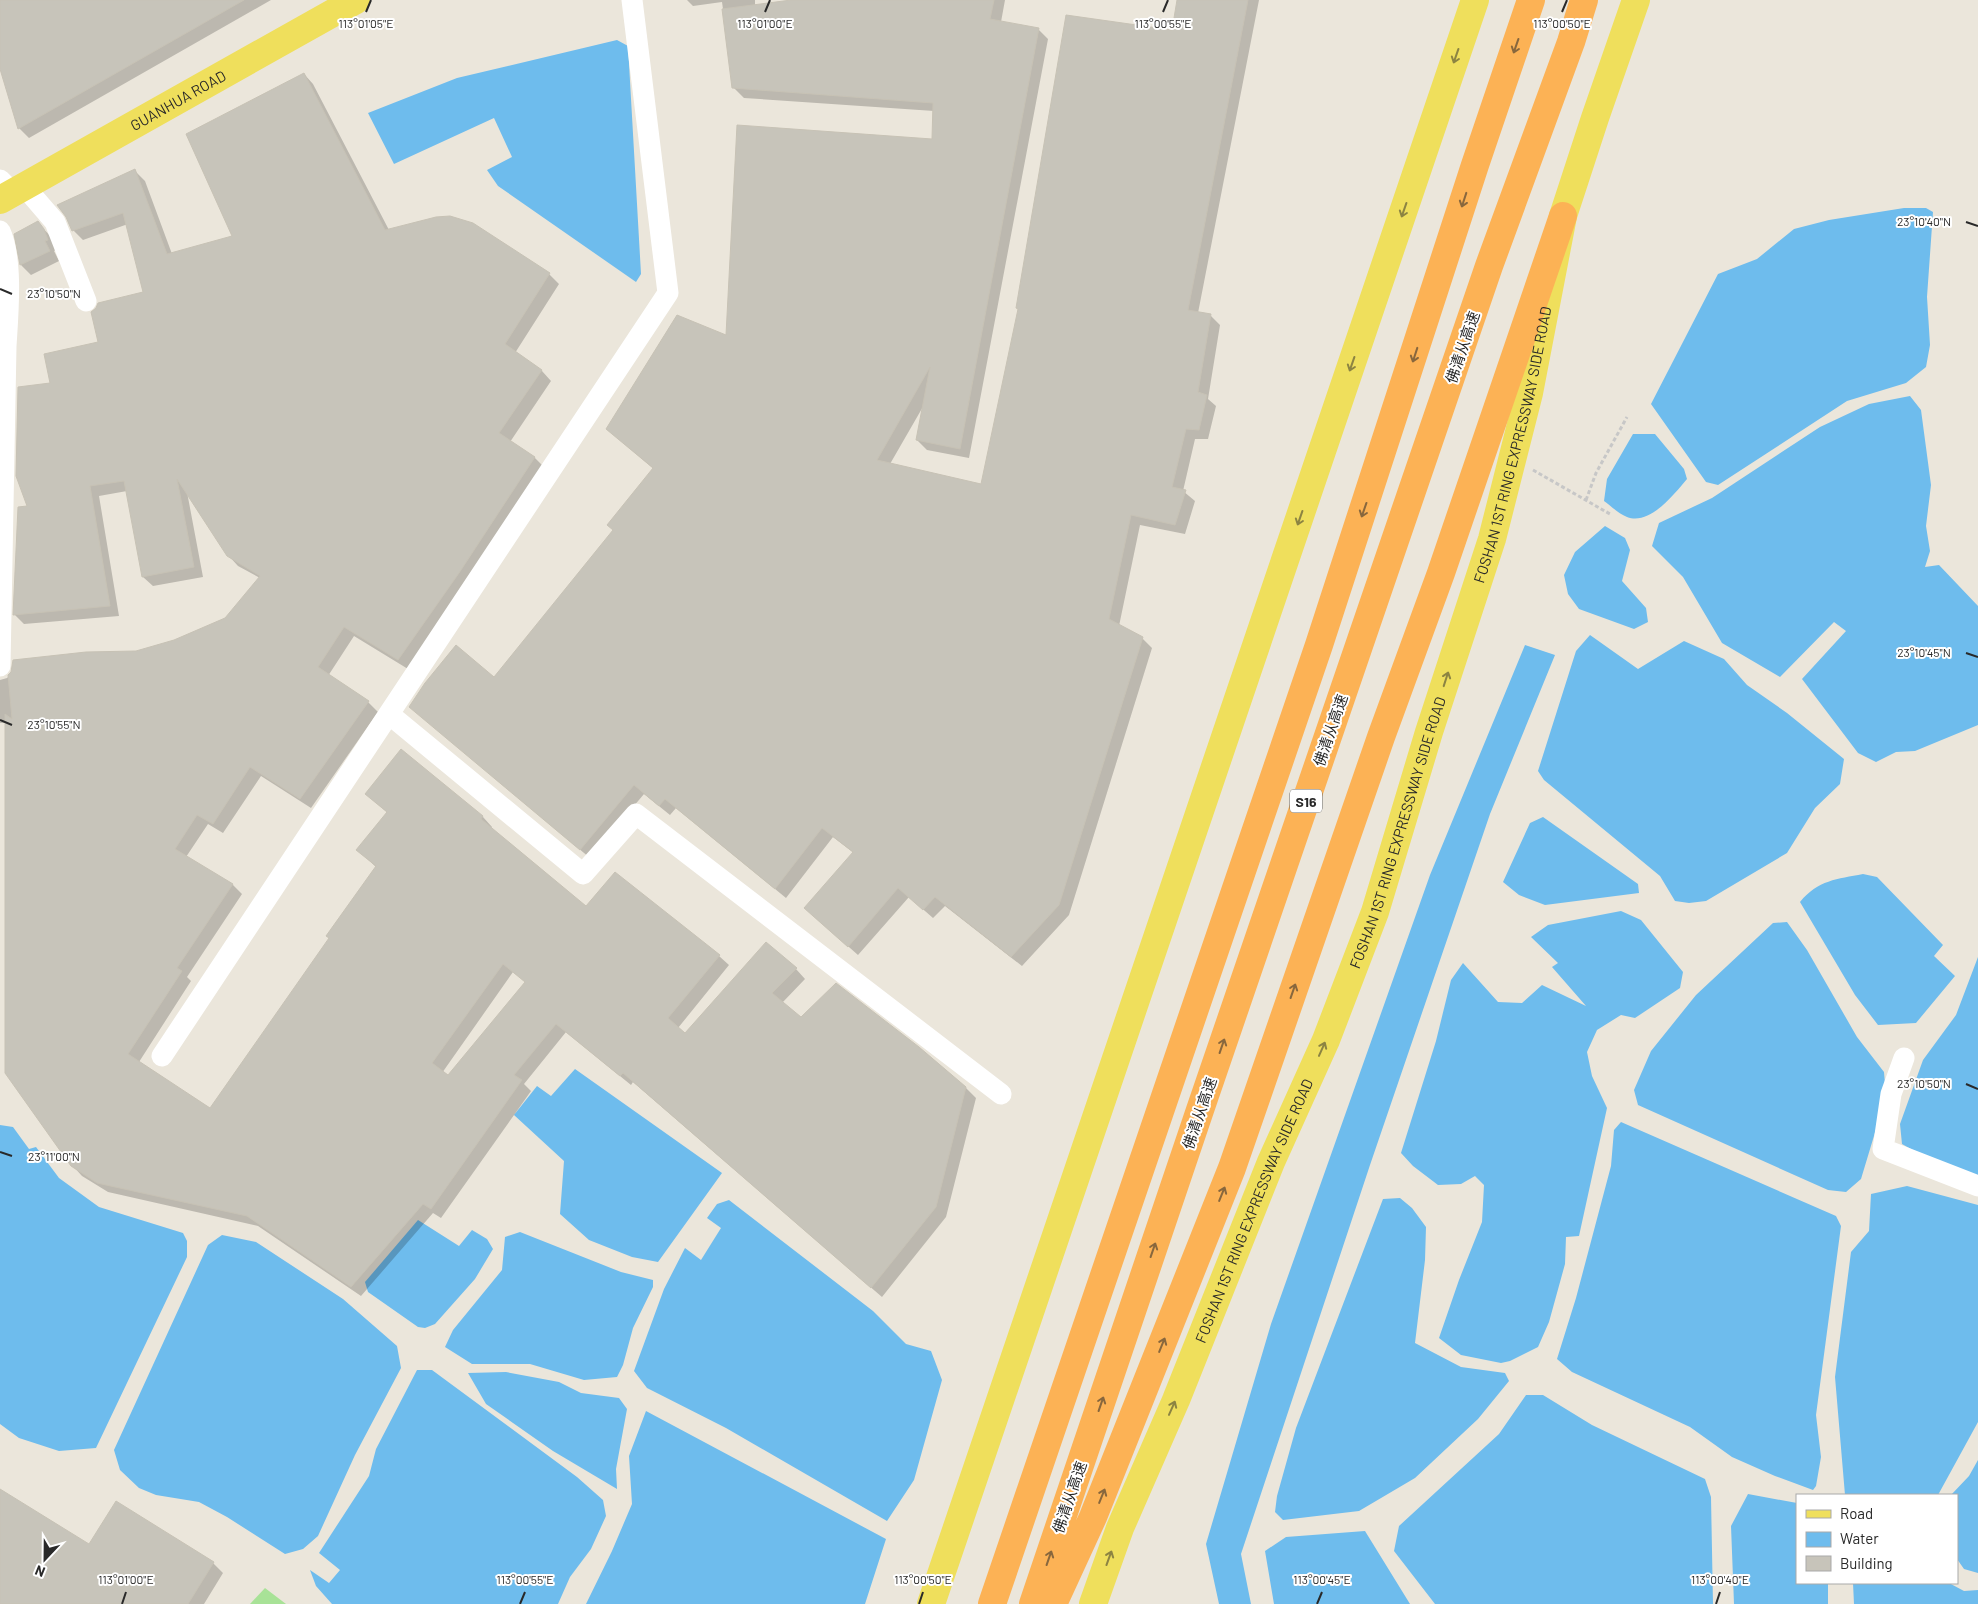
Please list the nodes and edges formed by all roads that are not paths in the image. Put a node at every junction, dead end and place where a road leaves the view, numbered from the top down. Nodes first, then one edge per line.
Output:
1 (356, 0) edge
2 (632, 0) edge
3 (1531, 0) edge
4 (1584, 0) edge
5 (1636, 0) edge
6 (1652, 0) edge
7 (1470, 3) edge
8 (1625, 34) junction
9 (9, 190) edge
10 (1564, 216) junction
11 (0, 231) edge
12 (86, 301) dead end
13 (0, 666) edge
14 (389, 714) junction
15 (162, 1056) dead end
16 (1904, 1058) dead end
17 (1001, 1094) dead end
18 (1978, 1186) edge
19 (931, 1604) edge
20 (992, 1604) edge
21 (1033, 1604) edge
22 (1053, 1604) edge
23 (1092, 1604) edge

1 - 9 main road, GUANHUA ROAD
2 - 14 street
3 -> 20 highway, S16
21 -> 4 highway, 佛清从高速 / S16
5 - 8 main road
6 - 8 main road
7 -> 19 main road
8 - 10 main road, FOSHAN 1ST RING EXPRESSWAY SIDE ROAD
9 - 12 street
22 -> 10 highway
23 -> 10 main road, FOSHAN 1ST RING EXPRESSWAY SIDE ROAD
11 - 13 street
14 - 15 street
14 - 17 street
16 - 18 street

